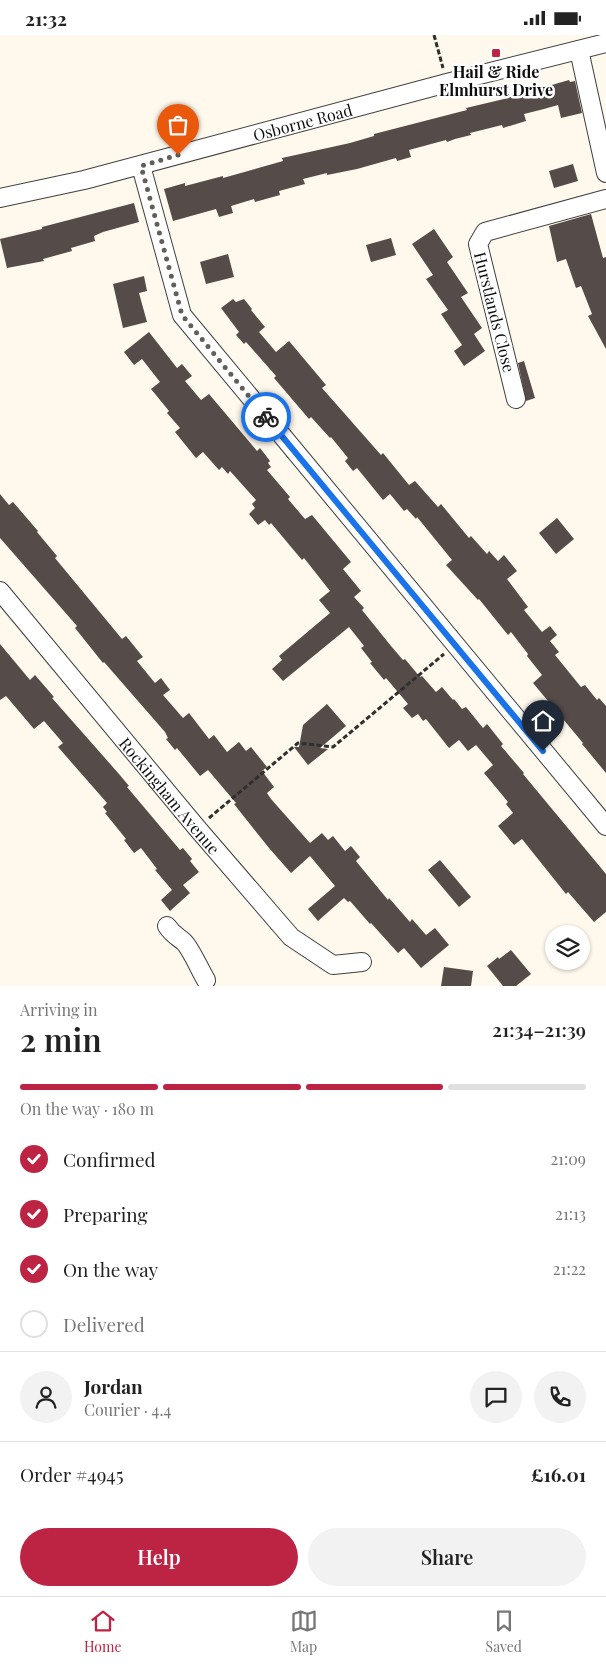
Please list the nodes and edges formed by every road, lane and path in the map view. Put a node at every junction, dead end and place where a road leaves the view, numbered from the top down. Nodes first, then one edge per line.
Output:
1 (434, 35) edge
2 (606, 43) edge
3 (579, 50) junction
4 (447, 83) junction
5 (141, 166) junction
6 (606, 173) edge
7 (0, 198) edge
8 (606, 199) edge
9 (516, 399) dead end
10 (0, 591) edge
11 (455, 645) junction
12 (606, 826) edge
13 (197, 828) junction
14 (167, 926) dead end
15 (362, 962) dead end
16 (204, 984) edge

1 - 4 path
2 - 3 street, Osborne Road
3 - 4 street, Osborne Road
3 - 6 street
4 - 5 street, Osborne Road
5 - 7 street, Osborne Road
5 - 11 street
8 - 9 street, Hurstlands Close
10 - 13 street, Rockingham Avenue
11 - 12 street
11 - 13 path
13 - 15 street, Rockingham Avenue
14 - 16 street

